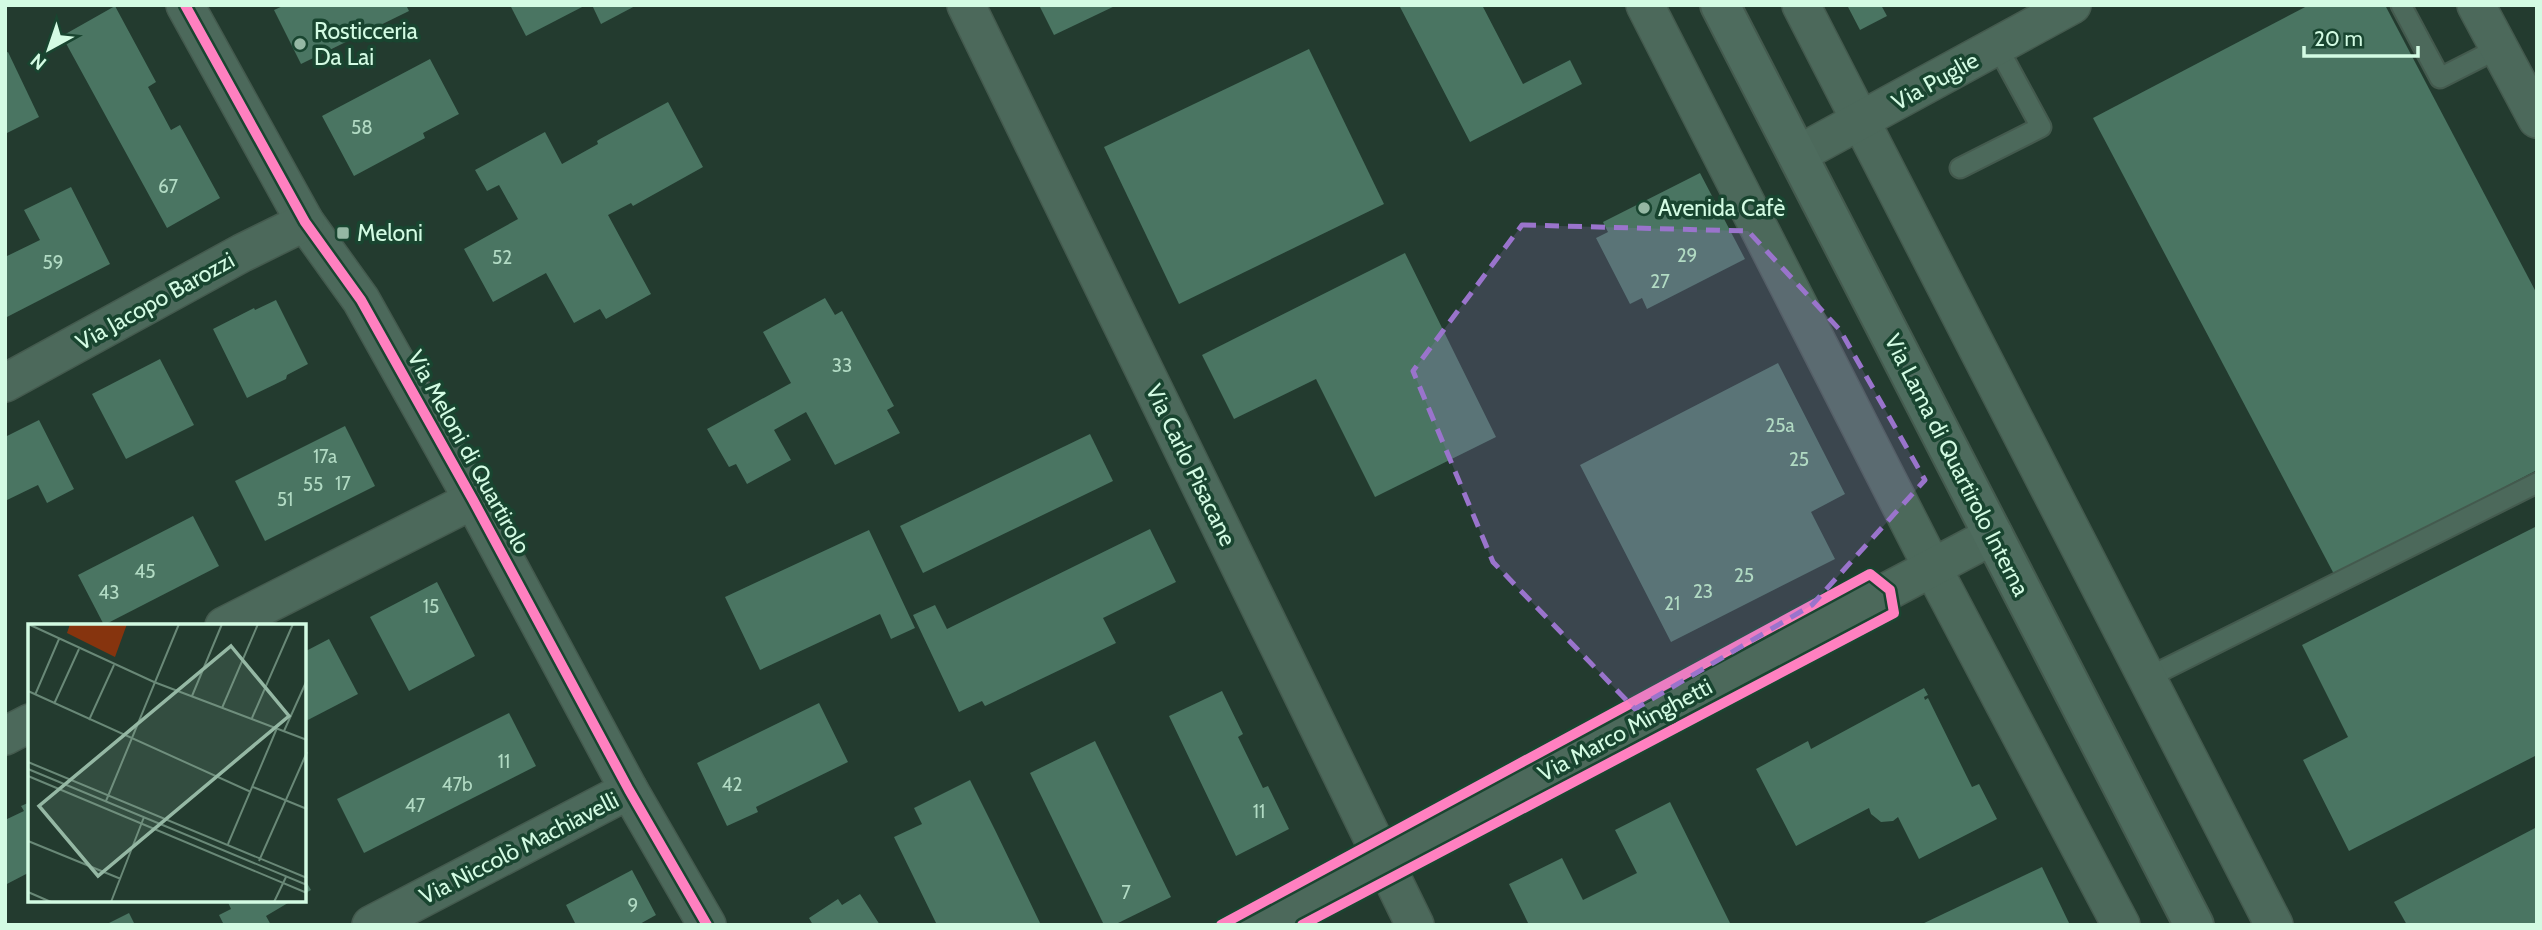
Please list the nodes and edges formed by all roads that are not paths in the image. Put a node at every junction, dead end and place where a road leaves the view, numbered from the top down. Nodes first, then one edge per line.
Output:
1 (185, 5) edge
2 (966, 5) edge
3 (1720, 5) edge
4 (1801, 5) edge
5 (2072, 5) edge
6 (2402, 5) edge
7 (2476, 5) edge
8 (1652, 10) edge
9 (1997, 46) junction
10 (2499, 48) junction
11 (2537, 119) edge
12 (1861, 122) junction
13 (1797, 155) junction
14 (1960, 168) dead end
15 (305, 222) junction
16 (5, 383) edge
17 (2537, 483) edge
18 (473, 500) junction
19 (1994, 535) junction
20 (1932, 567) junction
21 (226, 624) edge
22 (2147, 678) junction
23 (28, 724) edge
24 (5, 736) edge
25 (629, 790) junction
26 (1382, 857) junction
27 (370, 925) edge
28 (707, 925) edge
29 (1255, 925) edge
30 (1415, 925) edge
31 (2121, 925) edge
32 (2194, 925) edge
33 (2274, 925) edge

1 - 15 street, Via Meloni di Quartirolo
2 - 26 street, Via Carlo Pisacane
3 - 13 main road, Via Lama di Quartirolo Interna
4 - 12 street
5 - 9 street, Via Puglie
6 - 10 lane
7 - 10 street
8 - 20 street
9 - 12 street, Via Puglie
9 - 14 lane
10 - 11 street
12 - 13 street, Via Puglie
12 - 22 street
13 - 19 main road, Via Lama di Quartirolo Interna
15 - 16 street, Via Jacopo Barozzi
15 - 18 street, Via Meloni di Quartirolo
17 - 22 lane
18 - 21 street
18 - 25 street, Via Meloni di Quartirolo
19 - 20 street, Via Marco Minghetti
19 - 32 main road, Via Lama di Quartirolo Interna
20 - 26 street, Via Marco Minghetti
20 - 31 street
22 - 33 street
23 - 24 street
25 - 27 street, Via Niccolò Machiavelli
25 - 28 street, Via Meloni di Quartirolo
26 - 29 street, Via Marco Minghetti
26 - 30 street, Via Carlo Pisacane

